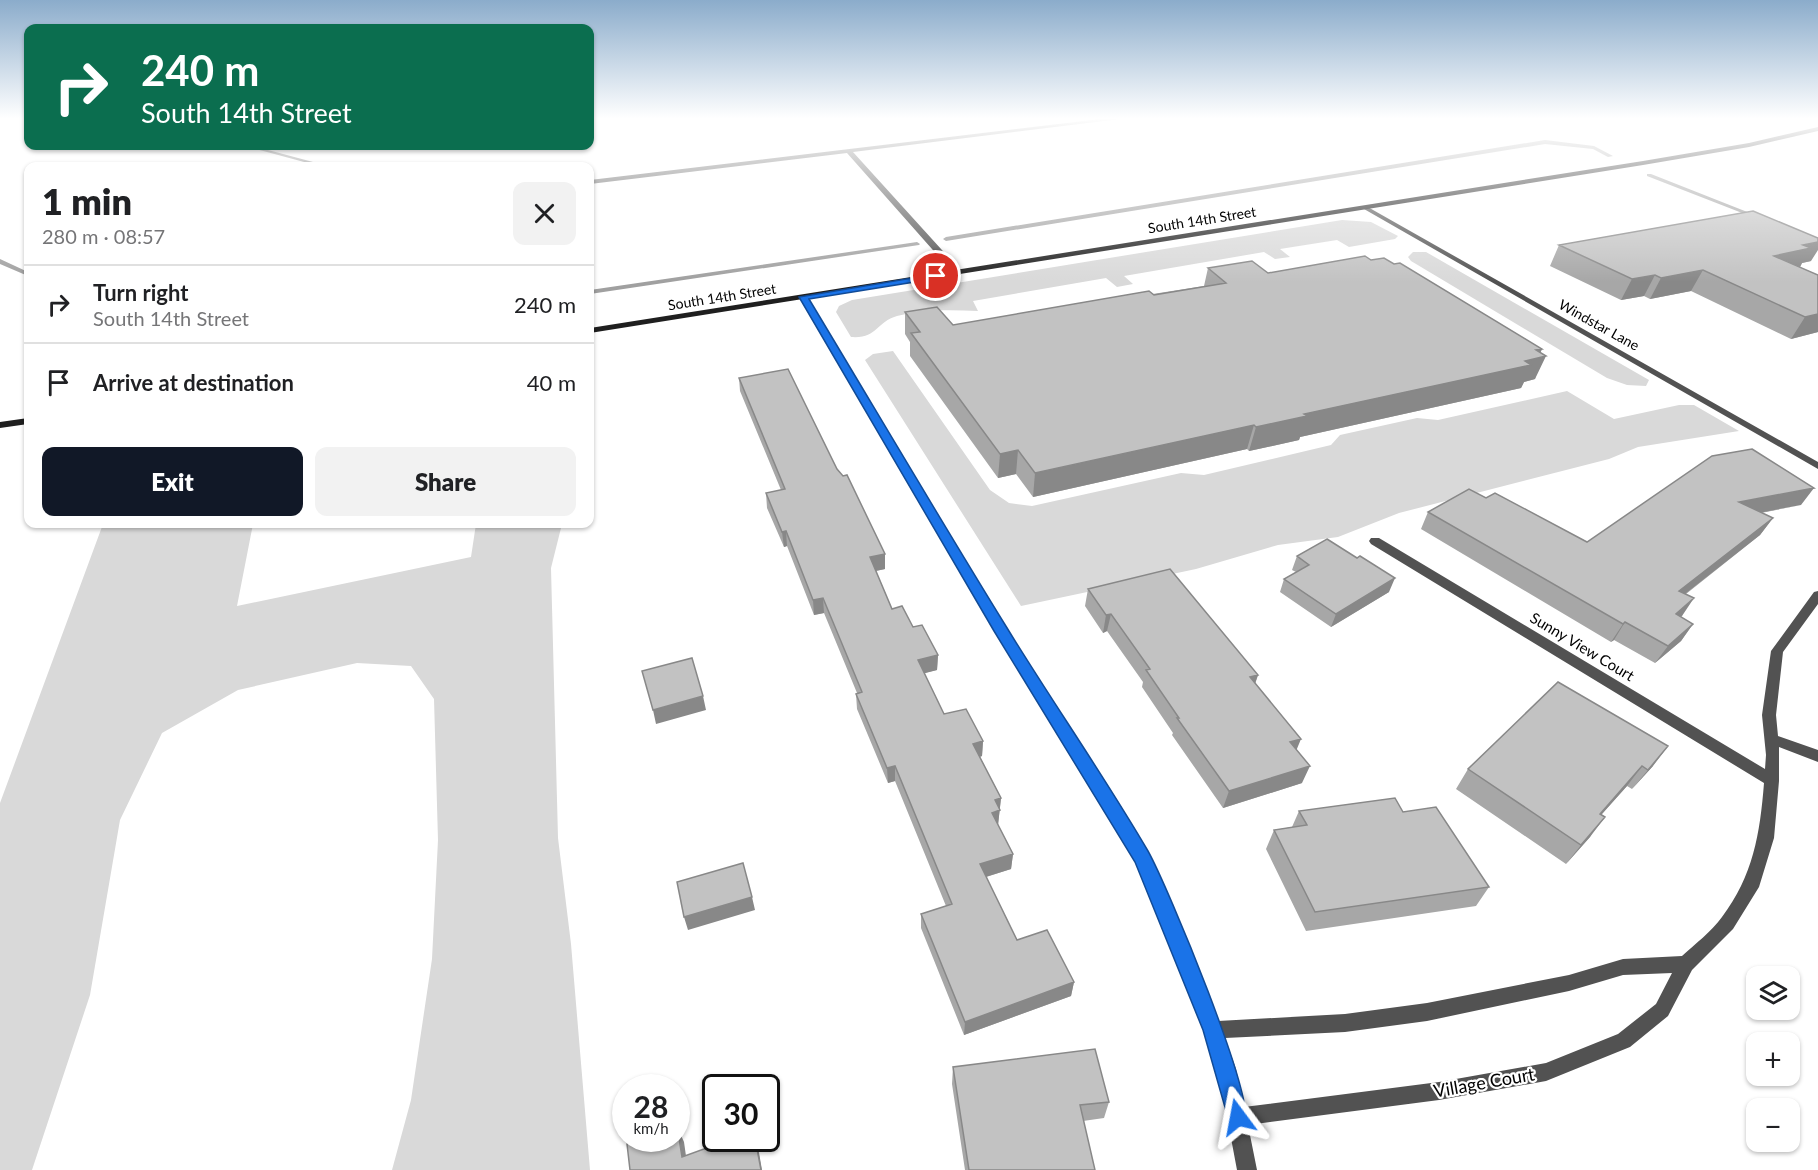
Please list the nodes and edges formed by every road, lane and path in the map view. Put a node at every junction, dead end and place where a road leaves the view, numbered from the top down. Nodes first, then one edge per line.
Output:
1 (674, 173) edge
2 (868, 173) edge
3 (1581, 173) edge
4 (594, 182) edge
5 (1366, 208) junction
6 (958, 273) junction
7 (803, 297) junction
8 (594, 331) edge
9 (24, 422) edge
10 (0, 425) edge
11 (1818, 466) edge
12 (1375, 541) dead end
13 (1818, 595) edge
14 (1772, 739) junction
15 (1818, 756) edge
16 (1772, 781) junction
17 (1686, 964) junction
18 (1213, 1030) junction
19 (1238, 1117) junction
20 (1247, 1170) edge

1 - 4 street
2 - 6 street
3 - 5 main road, South 14th Street
5 - 6 main road, South 14th Street
5 - 11 street, Windstar Lane
6 - 7 main road, South 14th Street
7 - 8 main road, South 14th Street
7 - 18 street
9 - 10 main road
12 - 16 street, Sunny View Court
13 - 14 street, Village Court
14 - 15 street
14 - 16 street, Village Court
16 - 17 street, Village Court
17 - 18 street
17 - 19 street, Village Court
18 - 19 street
19 - 20 street

